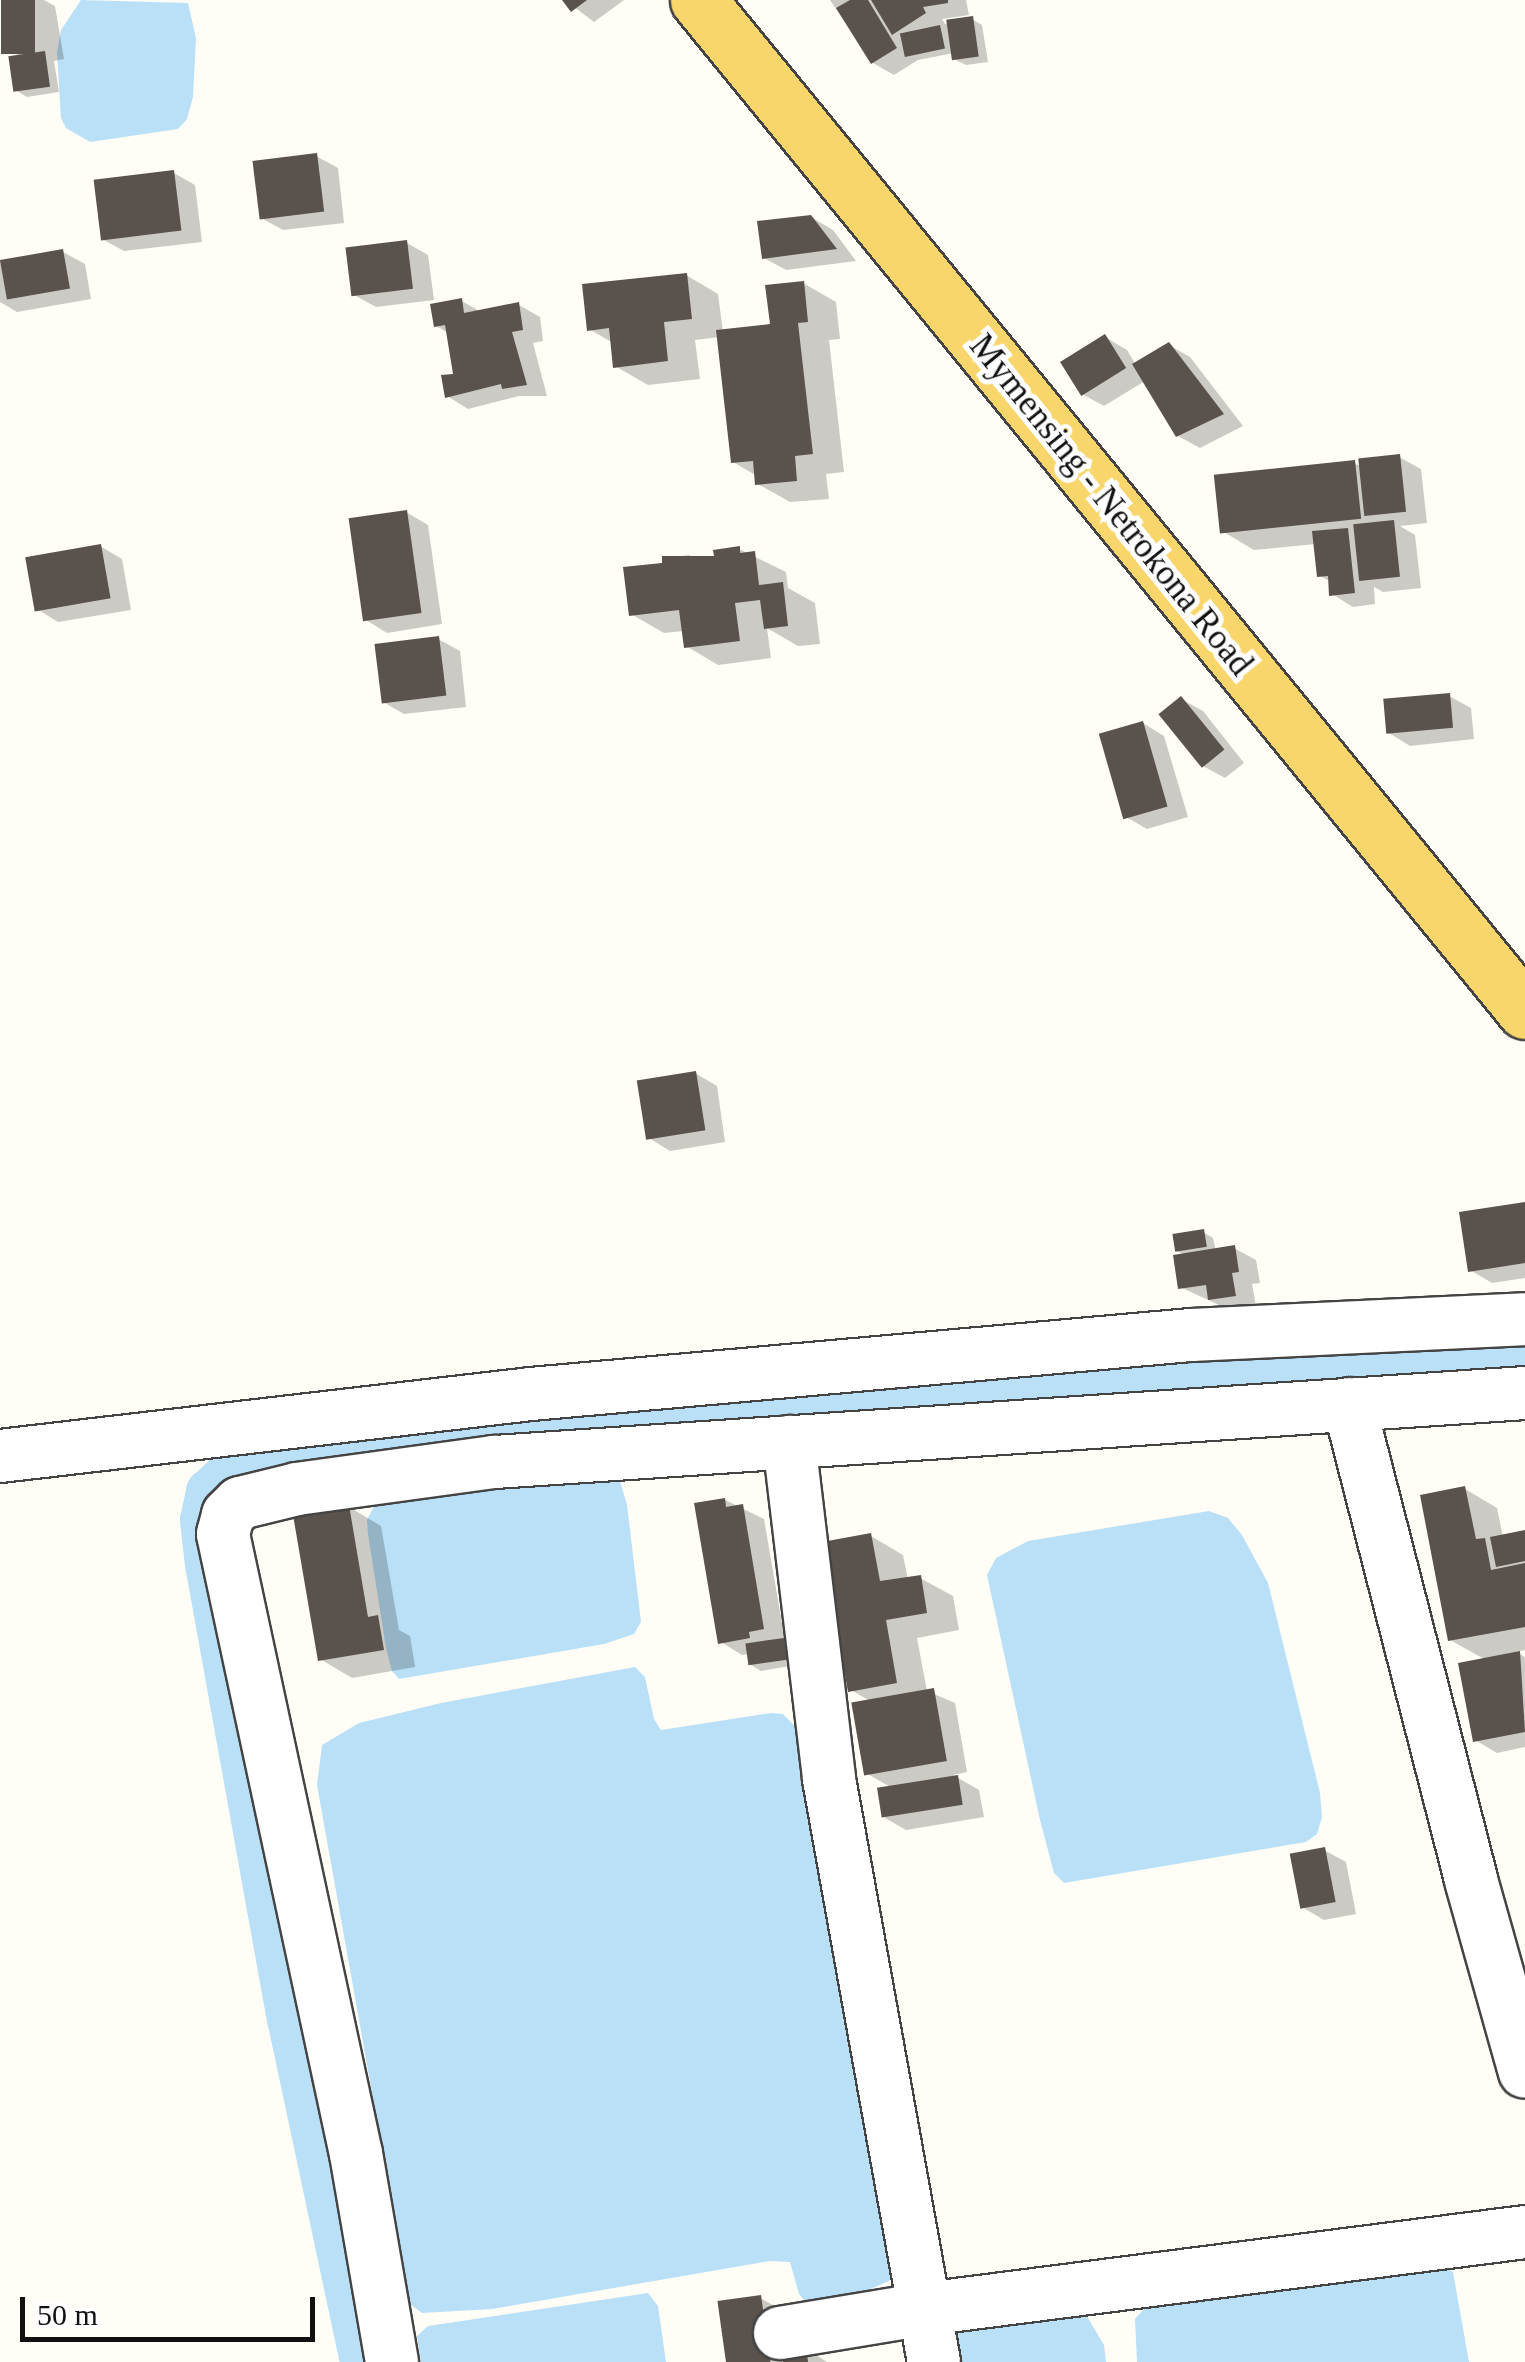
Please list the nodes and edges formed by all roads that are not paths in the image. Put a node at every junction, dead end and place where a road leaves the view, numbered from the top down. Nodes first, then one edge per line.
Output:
1 (698, 0) edge
2 (1525, 1011) edge
3 (1525, 1319) edge
4 (1525, 1393) edge
5 (1349, 1404) junction
6 (789, 1442) junction
7 (0, 1456) edge
8 (1525, 2072) edge
9 (1525, 2232) edge
10 (925, 2309) junction
11 (780, 2334) dead end
12 (392, 2362) edge
13 (934, 2362) edge

1 - 2 main road, Mymensing - Netrokona Road
3 - 7 street
4 - 5 street
5 - 6 street
5 - 8 street
6 - 10 street
6 - 12 street
9 - 10 street
10 - 11 street
10 - 13 street

